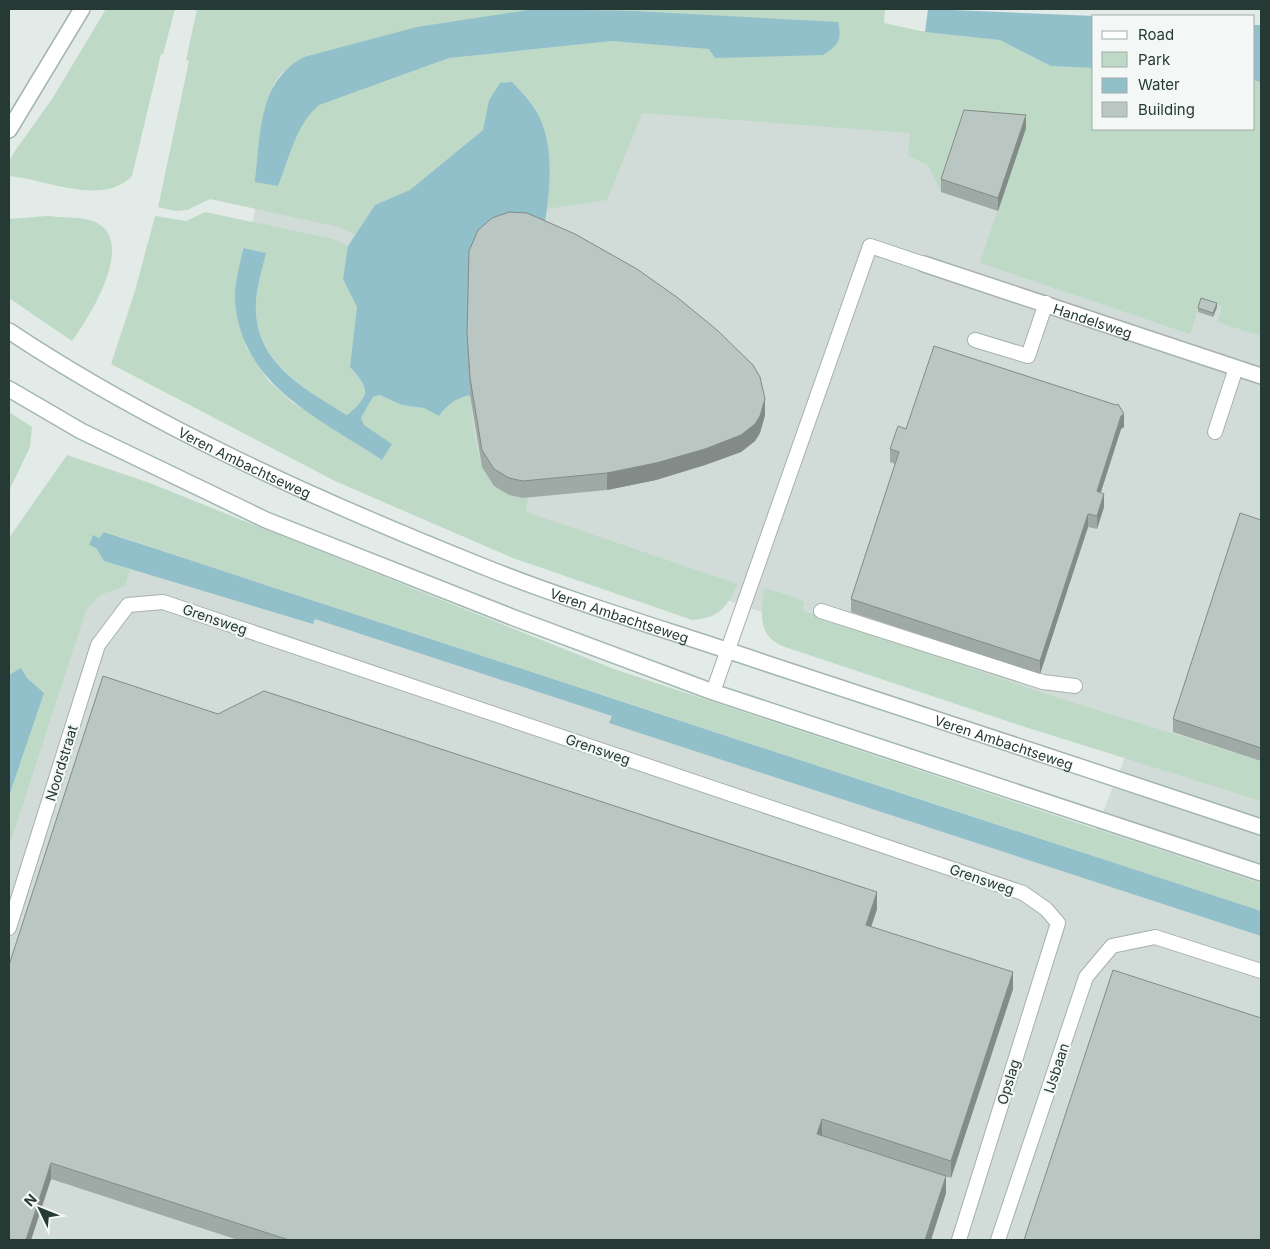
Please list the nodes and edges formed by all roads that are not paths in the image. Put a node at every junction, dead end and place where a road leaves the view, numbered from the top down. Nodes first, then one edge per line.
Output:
1 (82, 9) edge
2 (9, 130) edge
3 (924, 264) joint
4 (1046, 303) junction
5 (9, 331) edge
6 (975, 340) dead end
7 (1236, 368) junction
8 (1261, 376) edge
9 (9, 389) edge
10 (1215, 432) dead end
11 (128, 605) joint
12 (821, 611) dead end
13 (728, 650) junction
14 (1075, 686) dead end
15 (713, 692) junction
16 (1261, 827) edge
17 (1261, 873) edge
18 (1058, 923) joint
19 (9, 928) edge
20 (1261, 971) edge
21 (959, 1240) edge
22 (998, 1240) edge

1 - 2 main road
3 - 4 main road, Handelsweg
3 - 13 lane
4 - 6 lane
4 - 7 main road, Handelsweg
5 - 13 main road, Veren Ambachtseweg
7 - 8 main road, Handelsweg
7 - 10 lane
9 - 15 main road
11 - 18 lane, Grensweg
11 - 19 lane, Noordstraat
12 - 14 lane
13 - 15 lane
13 - 16 main road, Veren Ambachtseweg
15 - 17 main road
18 - 21 lane, Opslag
20 - 22 lane, IJsbaan

